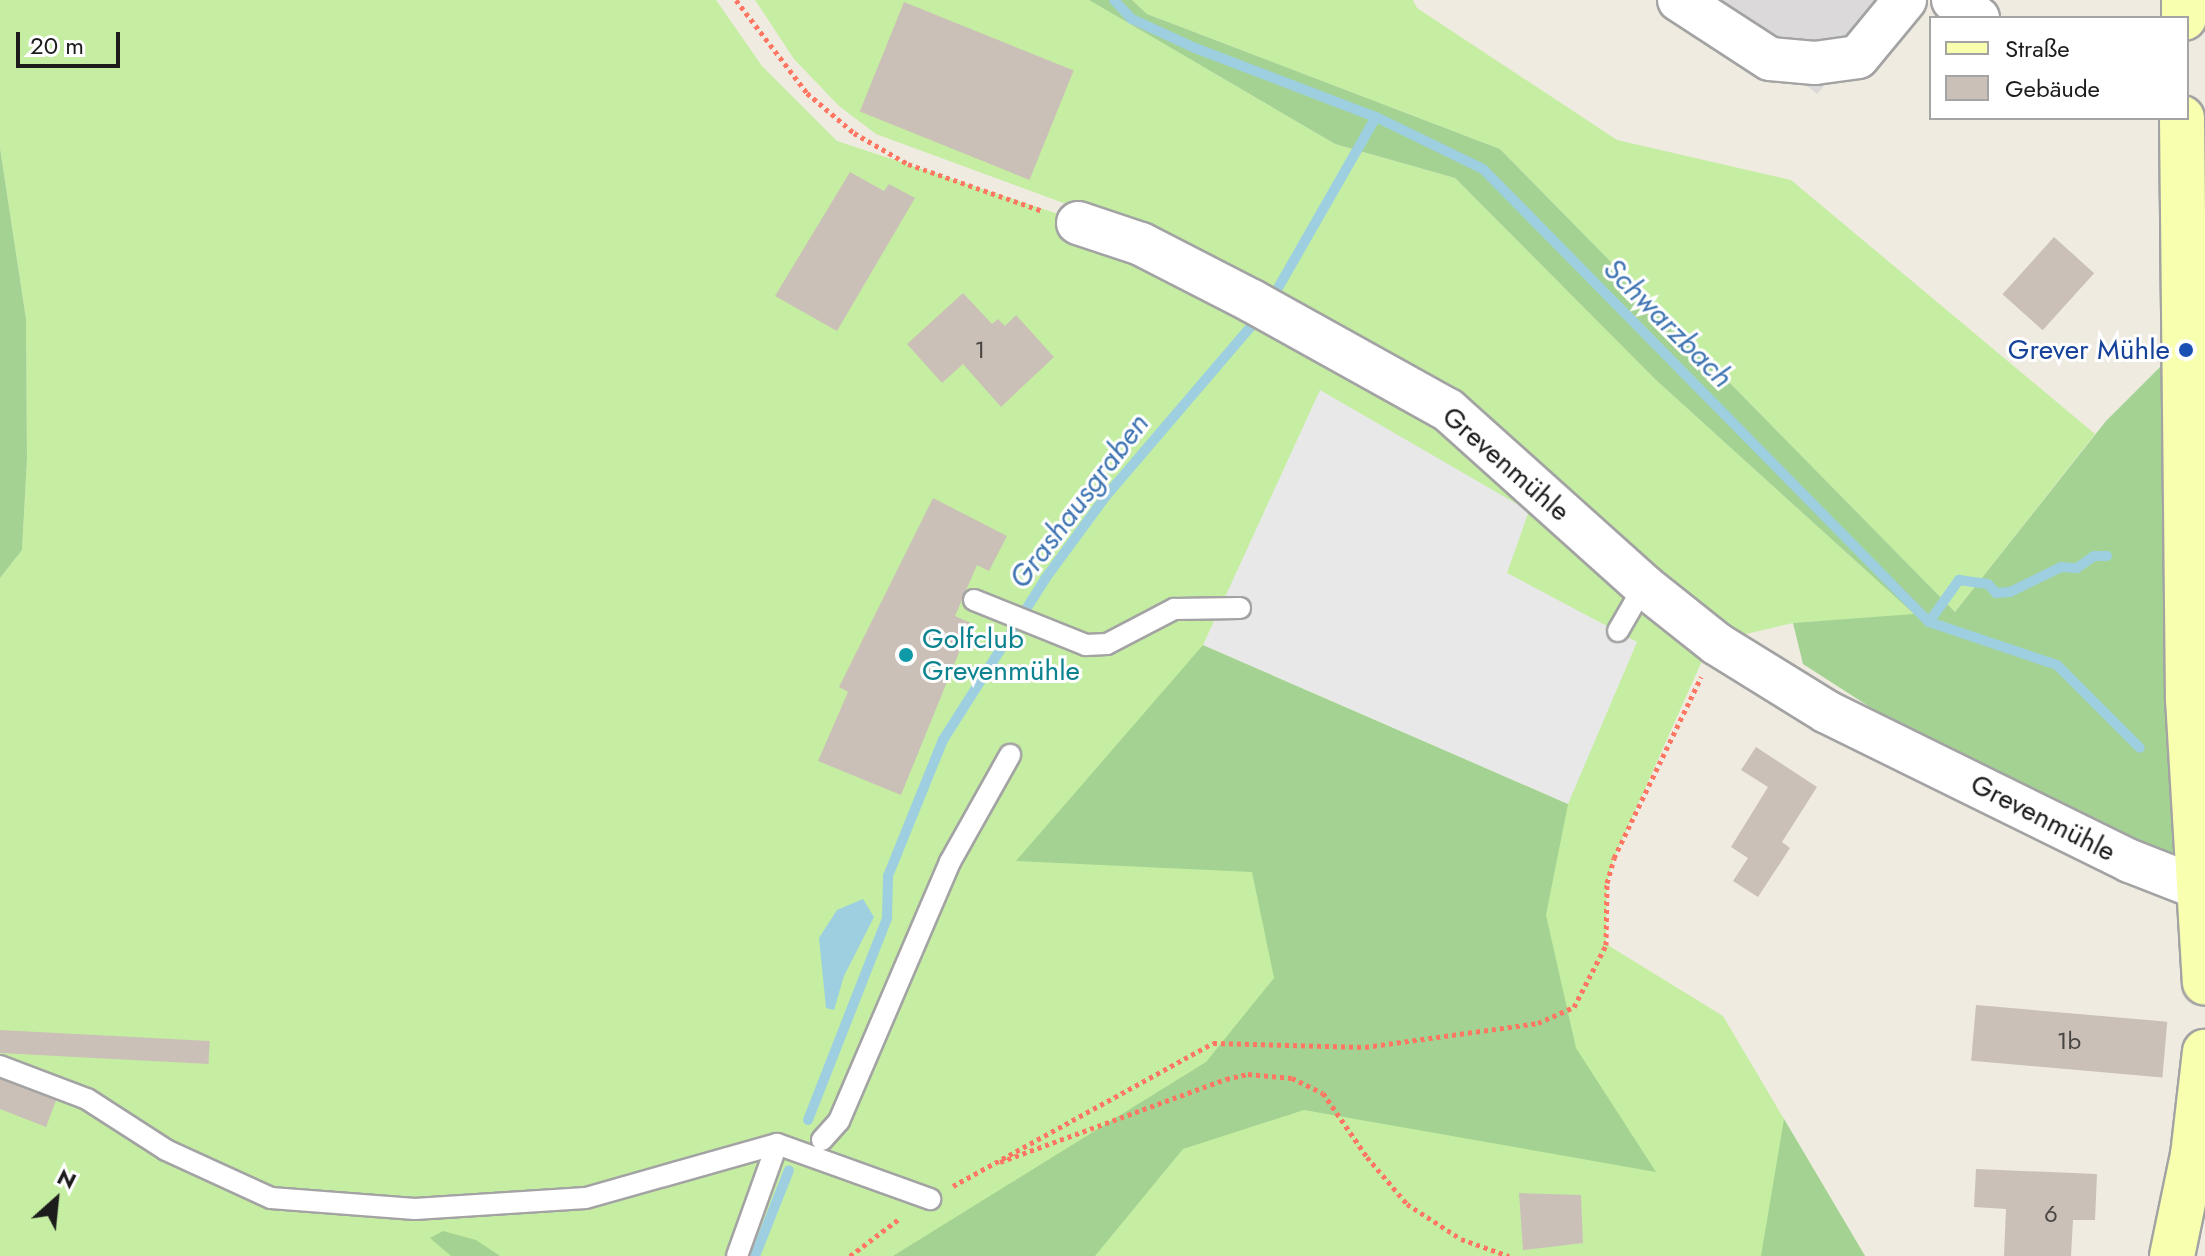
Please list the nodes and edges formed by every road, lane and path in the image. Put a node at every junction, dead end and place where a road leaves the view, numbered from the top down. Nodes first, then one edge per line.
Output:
1 (736, 0) edge
2 (1679, 0) edge
3 (1905, 0) edge
4 (1953, 0) edge
5 (1975, 16) edge
6 (2182, 120) edge
7 (1078, 223) joint
8 (2196, 492) edge
9 (1644, 586) junction
10 (974, 600) dead end
11 (1240, 608) dead end
12 (1618, 631) dead end
13 (1717, 644) junction
14 (1010, 755) dead end
15 (2199, 888) junction
16 (2205, 982) edge
17 (2205, 1052) edge
18 (0, 1066) edge
19 (822, 1140) dead end
20 (777, 1144) junction
21 (930, 1199) dead end
22 (737, 1256) edge
23 (1509, 1256) edge
24 (2172, 1256) edge

1 - 7 path
2 - 3 street
4 - 5 street
6 - 8 main road
7 - 9 street, Grevenmühle
8 - 15 main road
9 - 12 lane
9 - 13 street, Grevenmühle
10 - 11 lane
13 - 15 street, Grevenmühle
13 - 23 path
14 - 19 lane
15 - 16 main road
17 - 24 main road
18 - 20 lane
20 - 21 lane
20 - 22 lane

